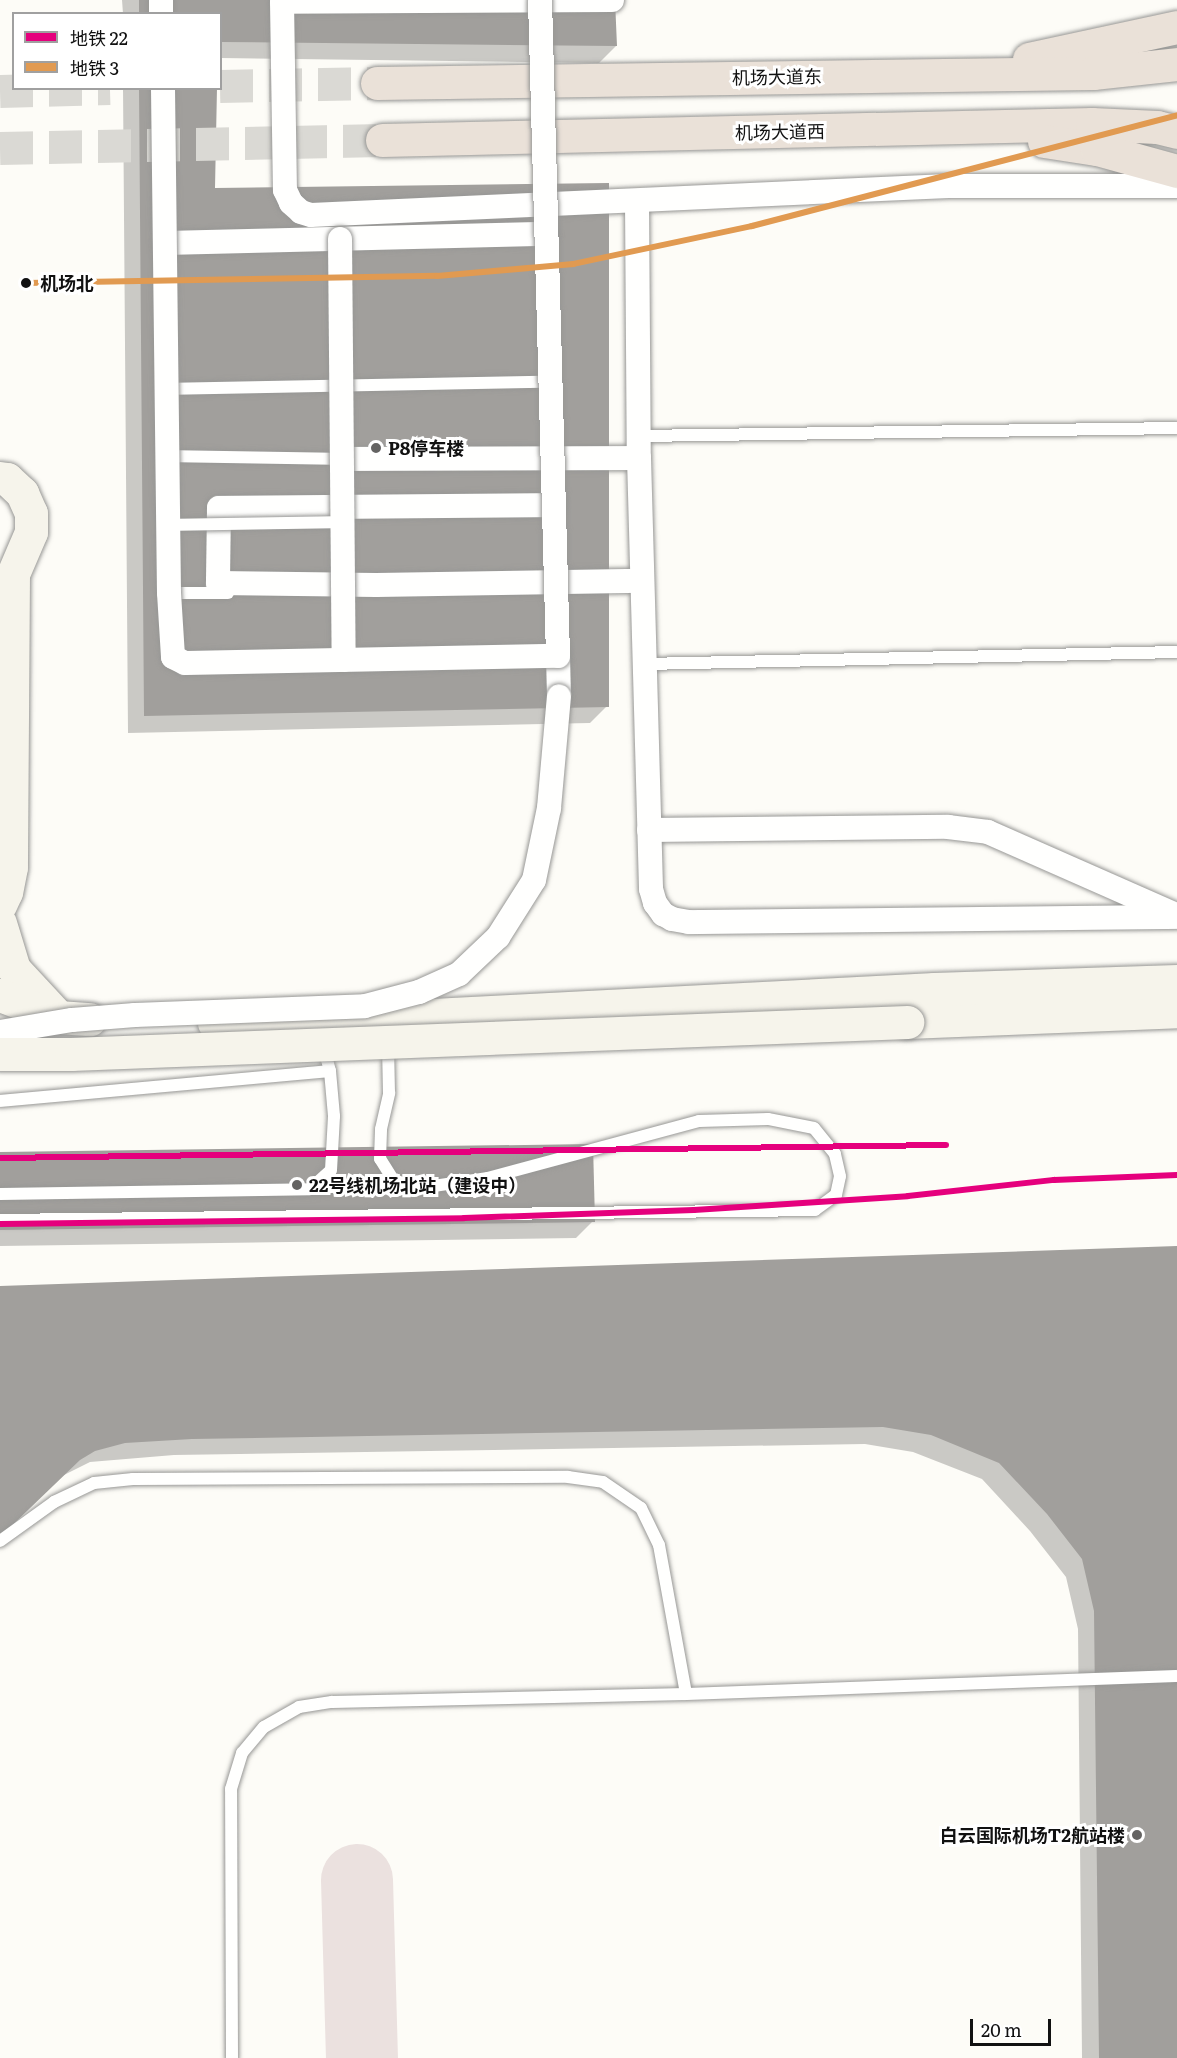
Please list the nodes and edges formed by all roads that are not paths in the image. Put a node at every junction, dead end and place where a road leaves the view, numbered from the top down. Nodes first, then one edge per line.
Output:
1 (540, 0) edge
2 (612, 0) edge
3 (282, 1) edge
4 (1177, 27) edge
5 (1177, 64) edge
6 (952, 74) junction
7 (377, 83) tunnel mouth
8 (163, 90) edge
9 (963, 128) junction
10 (1177, 132) edge
11 (382, 140) tunnel mouth
12 (1177, 171) edge
13 (1177, 186) edge
14 (637, 201) junction
15 (546, 234) junction
16 (340, 239) junction
17 (167, 243) junction
18 (549, 382) junction
19 (340, 386) junction
20 (168, 389) junction
21 (1177, 428) edge
22 (639, 447) junction
23 (169, 456) junction
24 (342, 459) junction
25 (0, 478) edge
26 (553, 505) junction
27 (342, 522) junction
28 (169, 525) junction
29 (642, 581) junction
30 (556, 587) junction
31 (169, 593) junction
32 (344, 594) junction
33 (1177, 652) edge
34 (558, 656) junction
35 (344, 660) junction
36 (645, 664) junction
37 (649, 830) junction
38 (0, 905) edge
39 (1177, 916) edge
40 (0, 923) edge
41 (1177, 981) edge
42 (0, 995) edge
43 (1177, 1011) edge
44 (388, 1016) junction
45 (58, 1017) junction
46 (316, 1021) junction
47 (0, 1032) edge
48 (0, 1054) edge
49 (330, 1071) junction
50 (0, 1101) edge
51 (394, 1181) junction
52 (310, 1189) junction
53 (0, 1194) edge
54 (0, 1220) edge
55 (0, 1541) edge
56 (1177, 1676) edge
57 (686, 1694) junction
58 (232, 2058) edge

1 - 15 street, bridge
2 - 3 street
3 - 14 street
4 - 6 highway
5 - 6 highway, 机场大道东
6 - 7 highway, 机场大道东
8 - 17 street, bridge
9 - 10 highway, 机场大道西
9 - 11 highway, 机场大道西
9 - 12 highway
13 - 14 street
14 - 22 street
15 - 16 street
15 - 18 street, bridge
16 - 17 street
16 - 19 street, bridge
17 - 20 street, bridge
18 - 19 lane
18 - 26 street, bridge
19 - 20 lane
19 - 24 street, bridge
20 - 23 street, bridge
21 - 22 lane
22 - 24 street
22 - 29 street
23 - 24 lane
23 - 28 street, bridge
24 - 27 street, bridge
25 - 38 street
26 - 29 street
26 - 30 street, bridge
27 - 28 lane, bridge
27 - 32 street, bridge
28 - 31 street, bridge
29 - 36 street
30 - 32 lane
30 - 34 street, bridge
31 - 32 lane
31 - 35 street, bridge
32 - 35 street, bridge
33 - 36 lane
34 - 35 street, bridge
34 - 47 street, bridge
36 - 37 street
37 - 39 street
37 - 39 street
40 - 45 street
41 - 44 street
42 - 45 street
43 - 48 street, bridge
44 - 46 street
44 - 51 lane
45 - 46 street
46 - 49 lane
49 - 50 lane
49 - 52 lane
51 - 52 lane
51 - 54 lane
52 - 53 lane
55 - 57 lane
56 - 57 lane
57 - 58 lane

